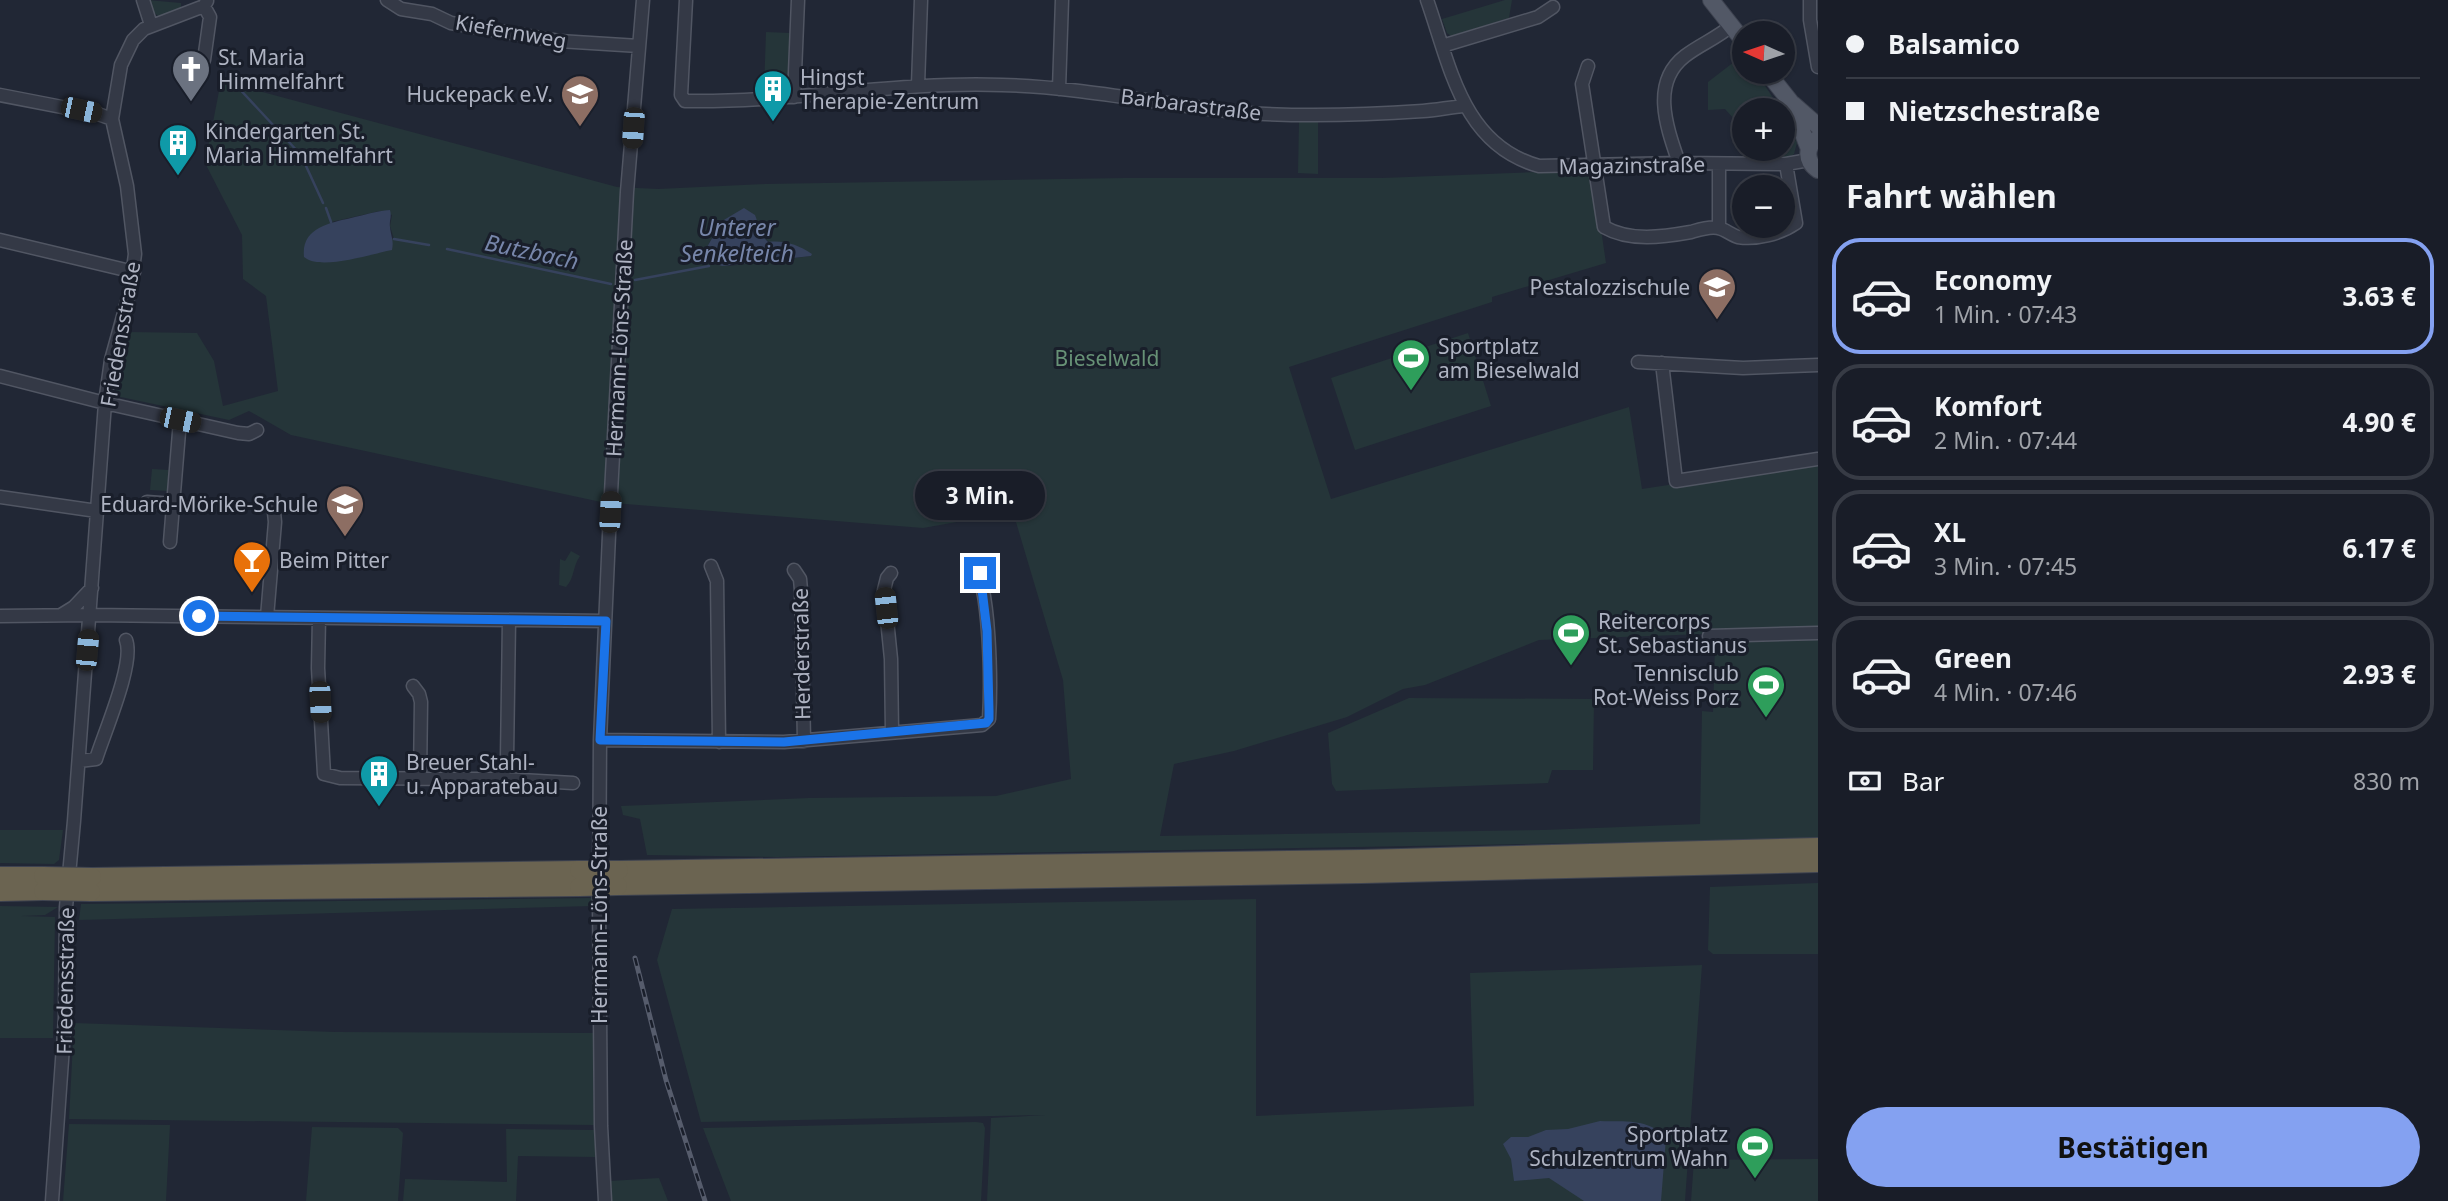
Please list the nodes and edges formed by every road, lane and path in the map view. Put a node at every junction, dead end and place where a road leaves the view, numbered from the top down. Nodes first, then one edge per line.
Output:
1 (143, 0) edge
2 (387, 0) edge
3 (643, 0) edge
4 (686, 0) edge
5 (798, 0) edge
6 (921, 0) edge
7 (1062, 0) edge
8 (1427, 0) edge
9 (1711, 0) edge
10 (1810, 0) edge
11 (205, 3) edge
12 (1553, 7) dead end
13 (151, 25) junction
14 (1731, 26) joint
15 (639, 46) junction
16 (1442, 46) junction
17 (201, 62) dead end
18 (1588, 66) dead end
19 (1818, 67) edge
20 (1777, 84) edge
21 (918, 85) junction
22 (1059, 89) junction
23 (0, 95) edge
24 (794, 97) junction
25 (1788, 98) edge
26 (1795, 105) edge
27 (1465, 106) junction
28 (1795, 112) edge
29 (112, 119) junction
30 (1818, 126) edge
31 (1814, 154) edge
32 (1679, 163) junction
33 (1595, 164) junction
34 (1719, 164) junction
35 (1786, 164) junction
36 (1719, 228) junction
37 (0, 240) edge
38 (134, 272) junction
39 (1638, 362) dead end
40 (1662, 363) junction
41 (1818, 365) edge
42 (0, 376) edge
43 (105, 403) junction
44 (180, 420) junction
45 (257, 430) dead end
46 (1818, 459) edge
47 (0, 497) edge
48 (147, 502) dead end
49 (173, 504) junction
50 (271, 506) dead end
51 (97, 511) junction
52 (170, 542) dead end
53 (972, 561) dead end
54 (711, 566) dead end
55 (794, 570) dead end
56 (891, 573) dead end
57 (92, 588) junction
58 (90, 614) junction
59 (61, 615) junction
60 (0, 616) edge
61 (267, 617) junction
62 (319, 618) junction
63 (509, 620) junction
64 (606, 621) junction
65 (1818, 633) edge
66 (1709, 636) dead end
67 (126, 640) dead end
68 (413, 686) dead end
69 (892, 732) junction
70 (600, 740) junction
71 (804, 741) junction
72 (719, 742) junction
73 (79, 761) junction
74 (419, 779) junction
75 (502, 779) junction
76 (573, 783) dead end
77 (1818, 847) edge
78 (1818, 863) edge
79 (0, 876) edge
80 (619, 878) junction
81 (43, 884) junction
82 (0, 892) edge
83 (52, 1201) edge
84 (605, 1201) edge

1 - 13 street
2 - 15 street, Kiefernweg
3 - 15 street, Hermann-Löns-Straße
4 - 24 street, Barbarastraße
5 - 24 street
6 - 21 street
7 - 22 street
8 - 16 street
9 - 14 main road
10 - 19 street
11 - 13 street, Friedensstraße
11 - 17 street
12 - 16 street
13 - 29 street, Friedensstraße
14 - 32 street
15 - 64 street, Hermann-Löns-Straße
16 - 27 street
18 - 33 street
20 - 25 main road
21 - 22 street, Barbarastraße
21 - 24 street, Barbarastraße
22 - 27 street, Barbarastraße
23 - 29 street
26 - 30 main road
27 - 33 street, Magazinstraße
28 - 31 main road
29 - 38 street, Friedensstraße
31 - 35 street, Magazinstraße
32 - 33 street, Magazinstraße
32 - 34 street, Magazinstraße
33 - 36 street
34 - 35 street, Magazinstraße
34 - 36 street
35 - 36 street
37 - 38 street
38 - 43 street, Friedensstraße
39 - 40 street
40 - 41 street
40 - 46 street
42 - 43 street
43 - 44 street
43 - 51 street, Friedensstraße
44 - 45 street
44 - 49 street
47 - 51 street
48 - 49 street
49 - 52 street
50 - 61 street
51 - 57 street, Friedensstraße
53 - 69 street
54 - 72 street
55 - 71 street, Herderstraße
56 - 69 street
57 - 58 street, Friedensstraße
57 - 59 street
58 - 59 street
58 - 61 street
58 - 73 street, Friedensstraße
59 - 60 street
61 - 62 street
62 - 63 street
62 - 74 street
63 - 64 street
63 - 75 street
64 - 70 street, Hermann-Löns-Straße
65 - 66 street
67 - 73 street
68 - 74 street
69 - 71 street
70 - 72 street
70 - 84 street, Hermann-Löns-Straße
71 - 72 street
73 - 83 street, Friedensstraße
74 - 75 street
75 - 76 street
77 - 80 highway
78 - 80 highway
79 - 81 highway
80 - 81 highway, bridge
81 - 82 highway

